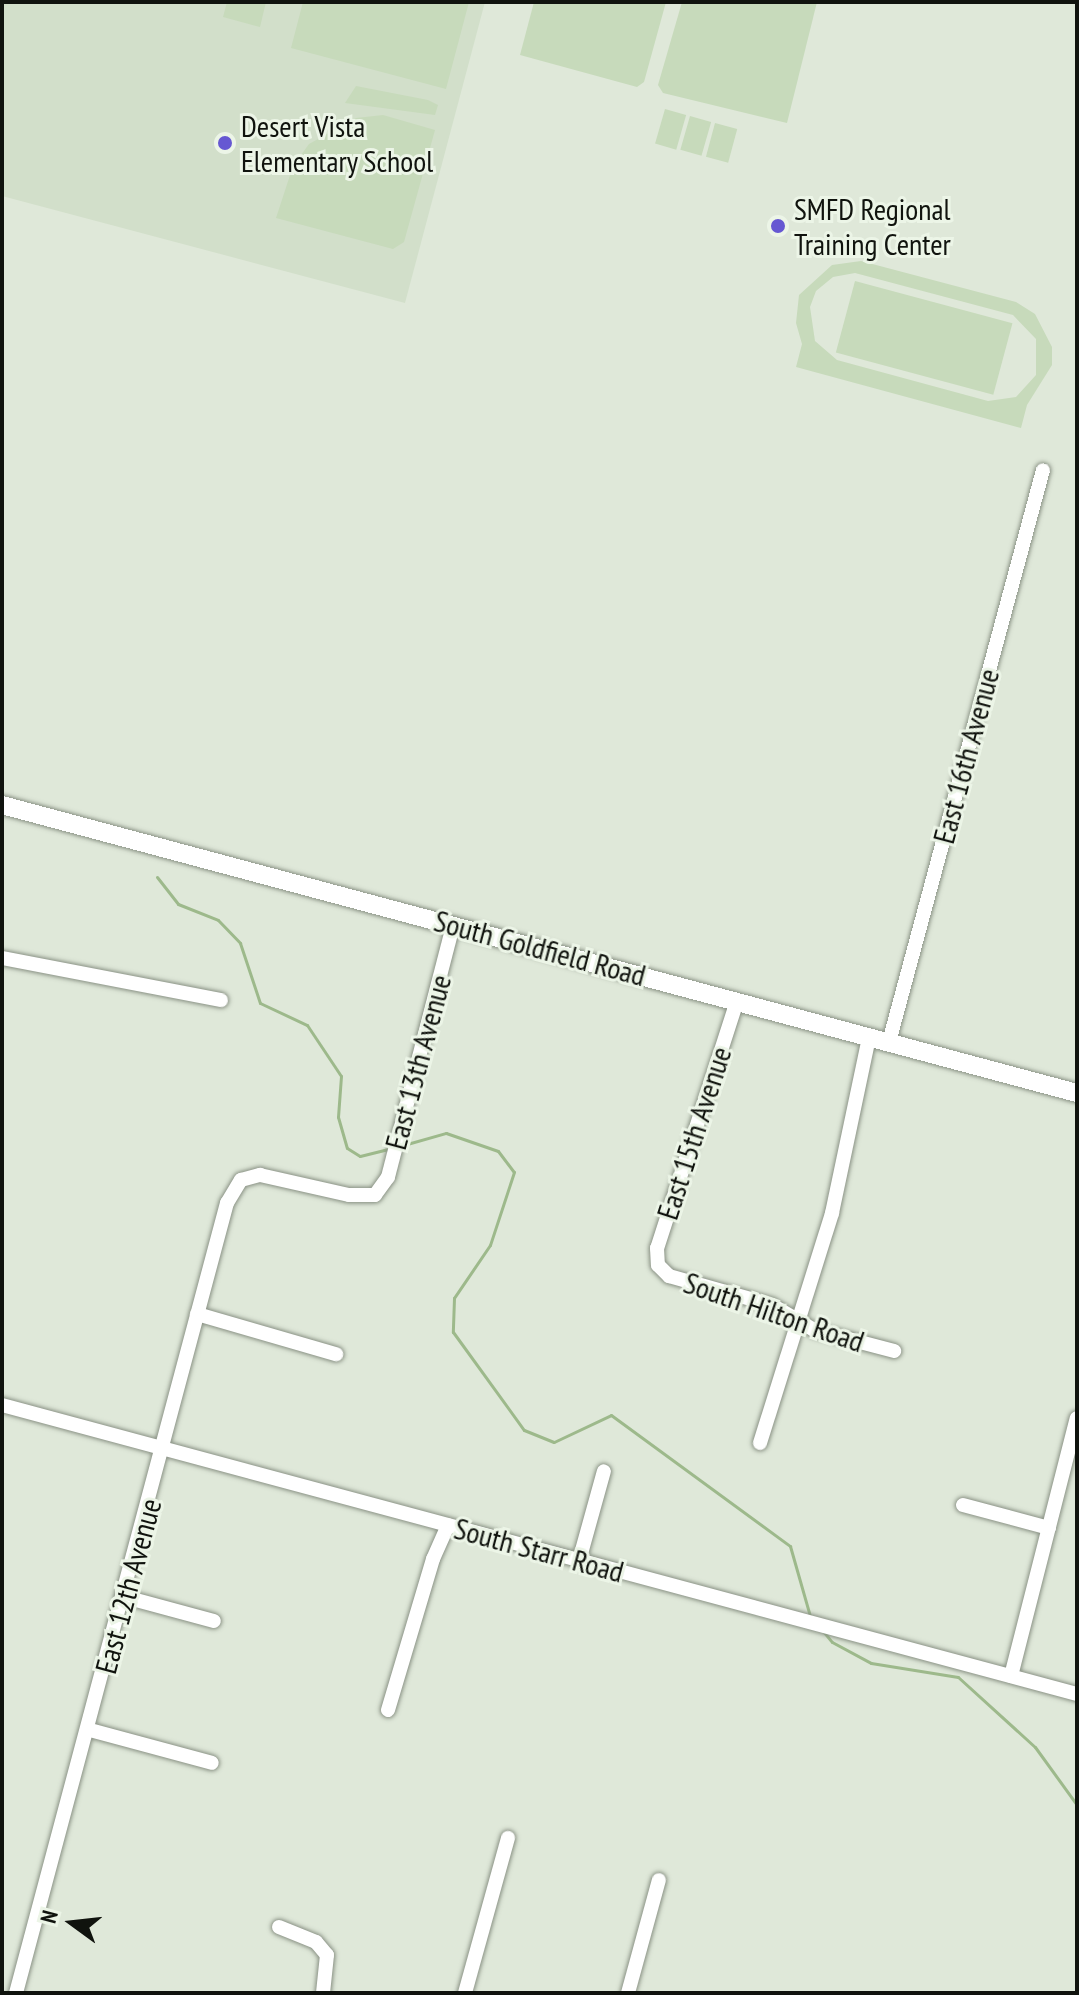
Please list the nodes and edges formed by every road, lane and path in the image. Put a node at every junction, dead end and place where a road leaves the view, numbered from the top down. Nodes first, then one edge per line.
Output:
1 (1043, 470) dead end
2 (2, 805) edge
3 (453, 925) junction
4 (2, 958) edge
5 (221, 1000) dead end
6 (737, 1001) junction
7 (869, 1037) junction
8 (889, 1042) junction
9 (1077, 1093) edge
10 (241, 1180) joint
11 (658, 1265) joint
12 (197, 1314) junction
13 (797, 1318) junction
14 (894, 1351) dead end
15 (336, 1354) dead end
16 (2, 1405) edge
17 (1077, 1418) edge
18 (760, 1443) dead end
19 (164, 1449) junction
20 (604, 1471) dead end
21 (963, 1505) dead end
22 (448, 1525) junction
23 (1049, 1528) junction
24 (579, 1561) junction
25 (125, 1597) junction
26 (214, 1621) dead end
27 (1011, 1676) junction
28 (1077, 1694) edge
29 (388, 1710) dead end
30 (90, 1730) junction
31 (212, 1763) dead end
32 (508, 1838) dead end
33 (659, 1880) dead end
34 (279, 1927) dead end
35 (16, 1993) edge
36 (323, 1993) edge
37 (465, 1993) edge
38 (628, 1993) edge

1 - 8 street, East 16th Avenue
2 - 3 main road, South Goldfield Road
3 - 6 main road, South Goldfield Road
3 - 10 street, East 13th Avenue
4 - 5 street
6 - 7 main road, South Goldfield Road
6 - 11 street, East 15th Avenue
7 - 8 main road, South Goldfield Road
7 - 13 street
8 - 9 main road, South Goldfield Road
10 - 12 street, East 12th Avenue
11 - 13 street, South Hilton Road
12 - 15 street
12 - 19 street, East 12th Avenue
13 - 14 street, South Hilton Road
13 - 18 street
16 - 19 street, South Starr Road
17 - 23 street
19 - 22 street, South Starr Road
19 - 25 street, East 12th Avenue
20 - 24 street
21 - 23 street
22 - 24 street, South Starr Road
22 - 29 street
23 - 27 street
24 - 27 street, South Starr Road
25 - 26 street
25 - 30 street, East 12th Avenue
27 - 28 street, South Starr Road
30 - 31 street
30 - 35 street, East 12th Avenue
32 - 37 street
33 - 38 street
34 - 36 street

